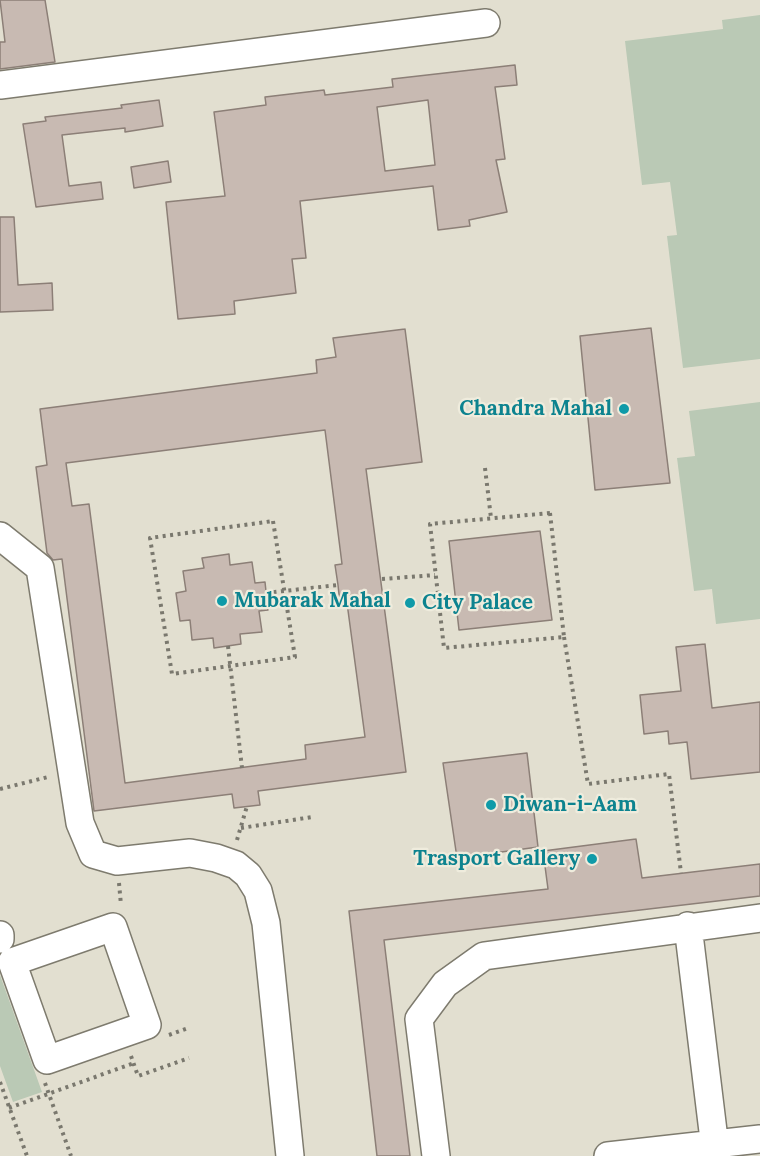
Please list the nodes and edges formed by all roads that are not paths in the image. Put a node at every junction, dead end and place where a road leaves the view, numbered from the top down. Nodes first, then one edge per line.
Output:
1 (486, 23) dead end
2 (0, 85) edge
3 (0, 536) edge
4 (760, 918) edge
5 (688, 926) junction
6 (112, 927) joint
7 (760, 1139) edge
8 (716, 1150) edge
9 (290, 1156) edge
10 (436, 1156) edge
11 (608, 1156) edge

1 - 2 street
3 - 9 street
4 - 5 street
5 - 8 street
5 - 10 street
6 - 6 street
7 - 8 street
8 - 11 street

